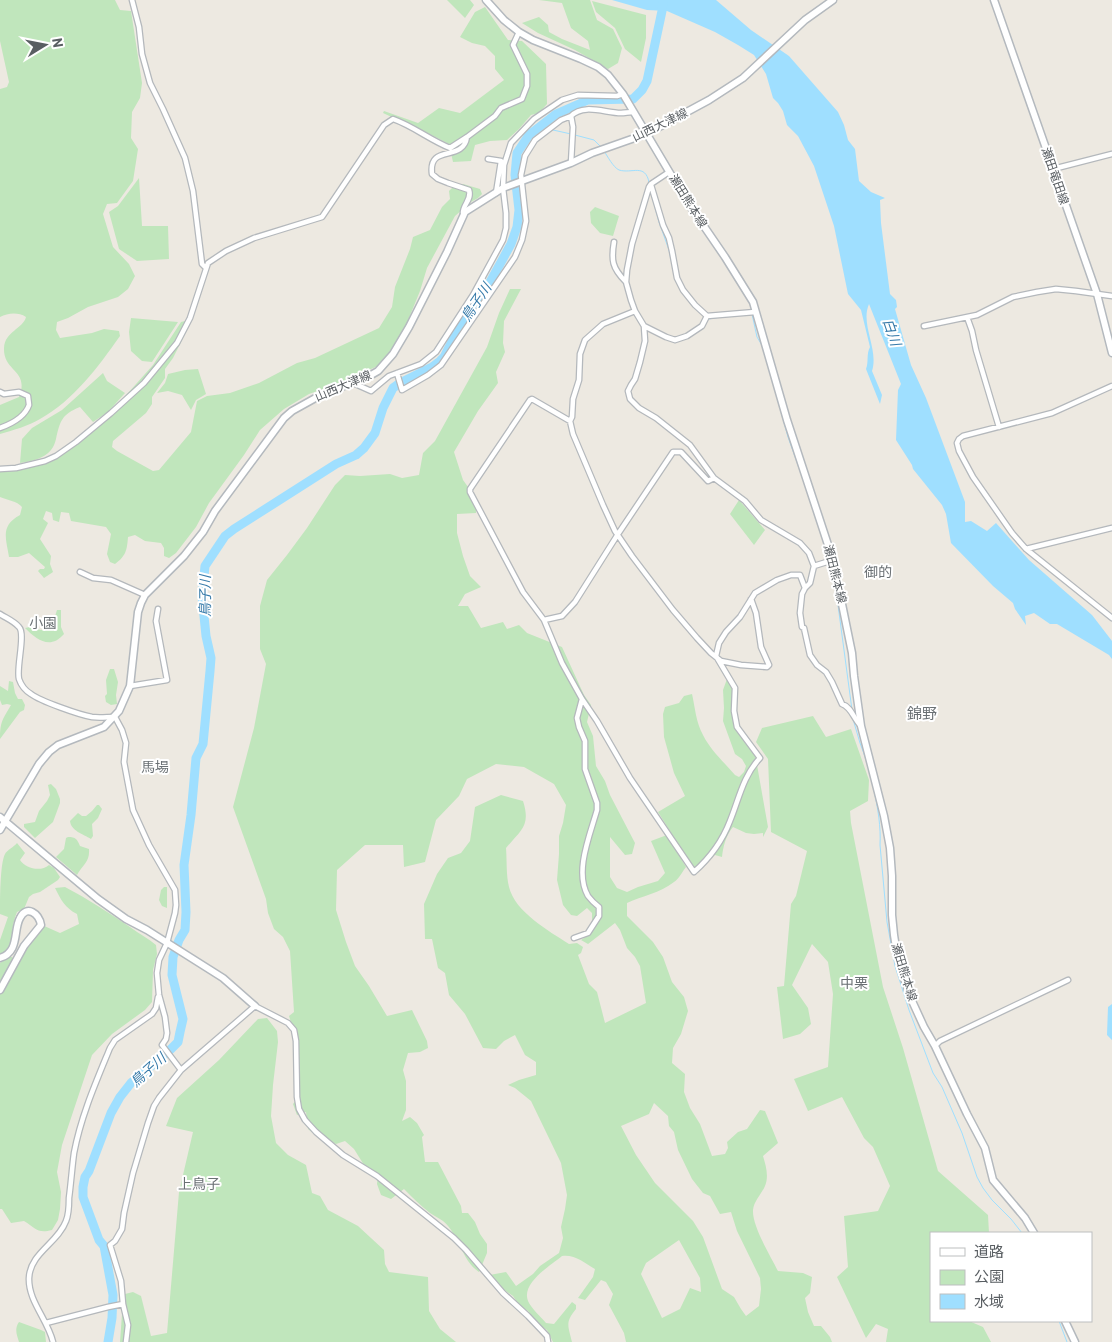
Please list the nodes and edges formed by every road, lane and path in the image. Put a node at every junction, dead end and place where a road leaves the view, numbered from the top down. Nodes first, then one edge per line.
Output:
1 (132, 0) edge
2 (486, 0) edge
3 (833, 0) edge
4 (994, 0) edge
5 (518, 32) junction
6 (623, 94) junction
7 (633, 112) junction
8 (571, 116) junction
9 (646, 134) junction
10 (467, 137) junction
11 (1112, 154) edge
12 (488, 159) dead end
13 (571, 163) junction
14 (1053, 169) junction
15 (670, 172) junction
16 (520, 182) junction
17 (651, 184) junction
18 (505, 188) junction
19 (496, 193) junction
20 (462, 217) junction
21 (614, 242) dead end
22 (205, 267) junction
23 (626, 282) junction
24 (1097, 294) junction
25 (1112, 296) edge
26 (635, 311) junction
27 (755, 312) junction
28 (707, 316) junction
29 (966, 317) junction
30 (644, 326) junction
31 (924, 326) dead end
32 (1112, 352) edge
33 (398, 374) junction
34 (353, 383) junction
35 (1112, 386) edge
36 (0, 392) edge
37 (570, 421) junction
38 (1000, 427) junction
39 (0, 428) edge
40 (0, 469) edge
41 (714, 478) junction
42 (1112, 528) edge
43 (618, 534) junction
44 (1026, 548) junction
45 (833, 560) junction
46 (814, 566) junction
47 (80, 572) dead end
48 (804, 588) junction
49 (145, 595) junction
50 (751, 599) junction
51 (158, 610) dead end
52 (0, 614) edge
53 (1112, 618) edge
54 (544, 620) junction
55 (716, 656) junction
56 (130, 686) junction
57 (582, 700) junction
58 (115, 717) junction
59 (861, 726) junction
60 (3, 819) edge
61 (0, 830) edge
62 (574, 938) dead end
63 (168, 944) junction
64 (0, 958) edge
65 (1068, 980) dead end
66 (0, 990) edge
67 (159, 995) junction
68 (255, 1006) junction
69 (935, 1046) junction
70 (181, 1070) junction
71 (1033, 1232) edge
72 (123, 1304) junction
73 (1065, 1322) edge
74 (46, 1323) junction
75 (54, 1342) edge
76 (126, 1342) edge
77 (548, 1342) edge
78 (1075, 1342) edge

1 - 22 street
2 - 5 main road, 瀬田熊本線
3 - 9 main road, 山西大津線
4 - 14 main road, 瀬田竜田線
5 - 6 main road, 瀬田熊本線
5 - 10 street
6 - 7 main road, 瀬田熊本線
6 - 18 street
7 - 8 street
7 - 9 main road, 瀬田熊本線
8 - 13 street
8 - 16 street
9 - 13 main road, 山西大津線
9 - 15 main road, 瀬田熊本線
10 - 20 street
10 - 22 street
11 - 14 street
12 - 19 street
13 - 16 main road, 山西大津線
14 - 24 main road, 瀬田竜田線
15 - 17 street
15 - 27 main road, 瀬田熊本線
16 - 18 main road, 山西大津線
16 - 33 street
17 - 23 street
17 - 28 street
18 - 19 main road, 山西大津線
18 - 33 street
19 - 20 main road, 山西大津線
20 - 34 main road, 山西大津線
21 - 23 street
22 - 40 street
23 - 26 street
24 - 25 street
24 - 29 street
24 - 32 main road, 瀬田竜田線
26 - 30 street
26 - 37 street
27 - 28 street
27 - 45 main road, 瀬田熊本線
28 - 30 street
29 - 31 street
29 - 38 street
30 - 41 street
33 - 34 street
34 - 49 main road, 山西大津線
35 - 38 street
36 - 39 street
37 - 43 street
37 - 54 street
38 - 44 street
41 - 43 street
41 - 46 street
42 - 44 street
43 - 54 street
43 - 55 street
44 - 53 street
45 - 46 street
45 - 59 main road, 瀬田熊本線
46 - 48 street
47 - 49 street
48 - 50 street
48 - 59 street
49 - 56 main road, 山西大津線
50 - 55 street
50 - 55 street
51 - 56 street
52 - 58 street
54 - 57 street
55 - 57 street
56 - 58 main road, 山西大津線
57 - 62 street
58 - 60 main road, 山西大津線
58 - 63 street
59 - 69 main road, 瀬田熊本線
60 - 61 main road, 山西大津線
60 - 63 main road
63 - 67 street
63 - 68 main road
64 - 66 main road
65 - 69 street
67 - 70 street
67 - 74 street
68 - 70 street
68 - 77 street
69 - 71 main road, 瀬田熊本線
70 - 72 street
72 - 74 street
72 - 76 street
73 - 78 main road
74 - 75 street

